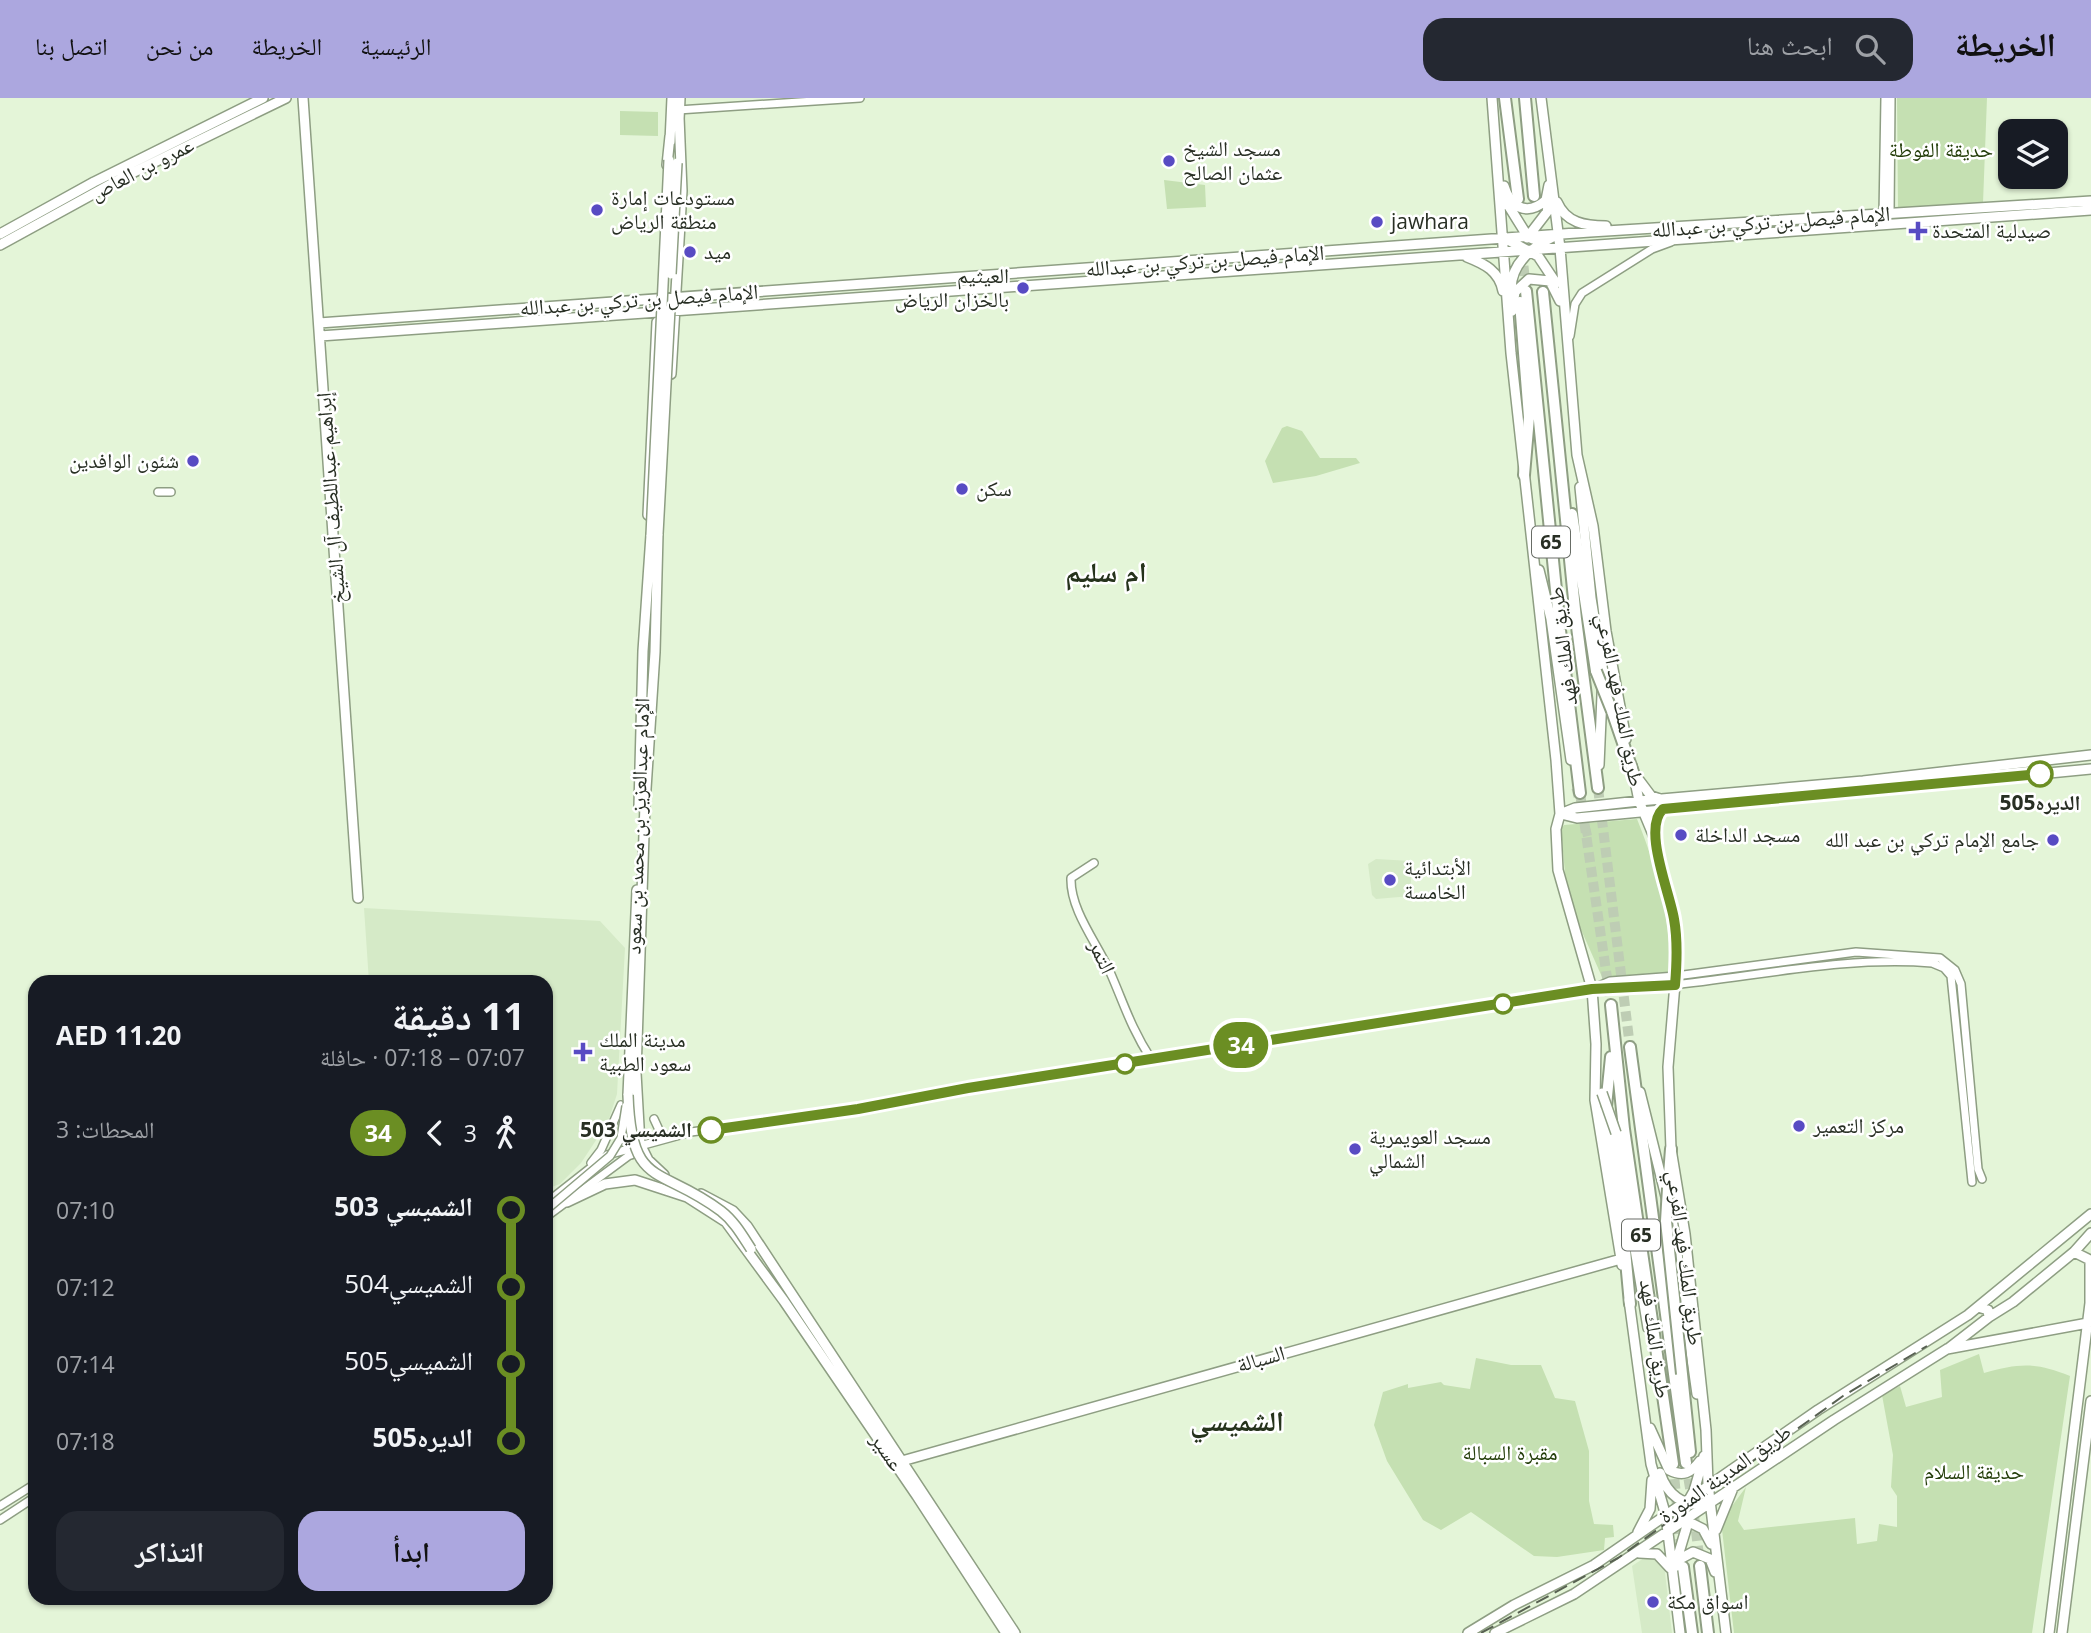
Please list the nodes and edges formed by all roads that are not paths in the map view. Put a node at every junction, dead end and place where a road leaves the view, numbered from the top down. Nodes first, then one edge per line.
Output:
1 (263, 98) edge
2 (286, 98) edge
3 (303, 98) edge
4 (672, 98) edge
5 (680, 98) edge
6 (860, 98) edge
7 (1492, 98) edge
8 (1505, 98) edge
9 (1525, 98) edge
10 (1541, 98) edge
11 (1888, 99) edge
12 (679, 113) junction
13 (670, 136) junction
14 (673, 162) junction
15 (1499, 167) junction
16 (1550, 167) junction
17 (1534, 196) dead end
18 (1518, 199) dead end
19 (2091, 201) edge
20 (2091, 210) edge
21 (1887, 214) junction
22 (1656, 230) junction
23 (0, 233) edge
24 (1558, 235) junction
25 (1528, 237) junction
26 (1681, 238) junction
27 (1503, 239) junction
28 (1544, 242) junction
29 (1518, 244) junction
30 (0, 245) edge
31 (1560, 248) junction
32 (1529, 250) junction
33 (1504, 253) junction
34 (1464, 256) junction
35 (1526, 290) tunnel mouth
36 (1543, 292) dead end
37 (675, 297) junction
38 (659, 299) junction
39 (1520, 302) tunnel mouth
40 (674, 310) junction
41 (658, 311) junction
42 (1567, 321) junction
43 (319, 323) junction
44 (1510, 327) junction
45 (320, 335) junction
46 (1569, 344) junction
47 (1552, 388) junction
48 (1577, 455) junction
49 (1524, 475) junction
50 (158, 492) dead end
51 (171, 492) dead end
52 (1531, 538) junction
53 (653, 556) junction
54 (2091, 755) edge
55 (2091, 769) edge
56 (1633, 772) junction
57 (1598, 788) joint
58 (1578, 790) joint
59 (1639, 801) junction
60 (642, 803) junction
61 (1662, 804) junction
62 (1643, 811) junction
63 (1560, 814) junction
64 (1654, 837) junction
65 (1094, 863) dead end
66 (358, 898) dead end
67 (1676, 980) junction
68 (1592, 989) junction
69 (1596, 1044) junction
70 (1630, 1047) joint
71 (1151, 1059) junction
72 (628, 1094) junction
73 (621, 1105) dead end
74 (654, 1119) dead end
75 (669, 1137) junction
76 (640, 1144) junction
77 (1671, 1149) junction
78 (631, 1154) joint
79 (582, 1174) junction
80 (1982, 1179) dead end
81 (1972, 1182) dead end
82 (553, 1197) edge
83 (567, 1202) junction
84 (553, 1204) edge
85 (553, 1212) edge
86 (2091, 1213) edge
87 (2091, 1233) edge
88 (2074, 1252) junction
89 (1621, 1259) junction
90 (764, 1273) junction
91 (1992, 1295) junction
92 (2013, 1302) junction
93 (1630, 1304) junction
94 (1978, 1307) junction
95 (1989, 1317) junction
96 (2088, 1323) junction
97 (1947, 1349) junction
98 (1656, 1357) junction
99 (2091, 1401) edge
100 (1643, 1410) junction
101 (1706, 1430) junction
102 (1707, 1453) junction
103 (902, 1461) junction
104 (1651, 1464) junction
105 (1673, 1464) tunnel mouth
106 (1732, 1469) junction
107 (1708, 1484) junction
108 (1734, 1486) junction
109 (28, 1488) edge
110 (28, 1502) edge
111 (1711, 1502) junction
112 (1689, 1503) junction
113 (0, 1506) edge
114 (1666, 1516) junction
115 (1685, 1519) junction
116 (0, 1520) edge
117 (1668, 1532) junction
118 (1714, 1535) junction
119 (1634, 1538) junction
120 (1637, 1553) junction
121 (1700, 1566) tunnel mouth
122 (1683, 1567) dead end
123 (1672, 1573) junction
124 (1720, 1587) junction
125 (1675, 1592) junction
126 (1006, 1633) edge
127 (1016, 1633) edge
128 (1468, 1633) edge
129 (1495, 1633) edge
130 (1680, 1633) edge
131 (1692, 1633) edge
132 (1708, 1633) edge
133 (1726, 1633) edge
134 (2049, 1633) edge
135 (2062, 1633) edge

1 - 23 main road, عمرو بن العاص
2 - 30 main road, عمرو بن العاص
3 - 43 main road, إبراهيم عبداللطيف آل الشيخ
4 - 13 main road, الإمام عبدالعزيز بن محمد بن سعود
5 - 12 main road, الإمام عبدالعزيز بن محمد بن سعود
6 - 12 street
7 - 15 main road
8 - 18 highway
9 - 17 highway
10 - 16 main road, طريق الملك فهد الفرعي
11 - 21 street
12 - 14 main road, الإمام عبدالعزيز بن محمد بن سعود
12 - 37 main road, الإمام عبدالعزيز بن محمد بن سعود
13 - 14 main road, الإمام عبدالعزيز بن محمد بن سعود
13 - 38 main road, الإمام عبدالعزيز بن محمد بن سعود
14 - 53 main road, الإمام عبدالعزيز بن محمد بن سعود, bridge
15 - 16 main road
15 - 25 main road
15 - 27 main road
16 - 22 main road
16 - 24 main road, طريق الملك فهد الفرعي
16 - 25 main road
19 - 21 main road, الإمام فيصل بن تركي بن عبدالله
20 - 26 main road, الإمام فيصل بن تركي بن عبدالله
21 - 22 main road, الإمام فيصل بن تركي بن عبدالله
22 - 24 main road, الإمام فيصل بن تركي بن عبدالله
24 - 25 main road, الإمام فيصل بن تركي بن عبدالله
24 - 28 main road
24 - 31 main road, طريق الملك فهد الفرعي
25 - 27 main road, الإمام فيصل بن تركي بن عبدالله
25 - 28 main road
25 - 29 main road
26 - 31 main road, الإمام فيصل بن تركي بن عبدالله
26 - 46 street
27 - 29 main road
27 - 33 main road
27 - 37 main road, الإمام فيصل بن تركي بن عبدالله
28 - 31 main road
28 - 32 main road
29 - 32 main road
29 - 33 main road
31 - 32 main road, الإمام فيصل بن تركي بن عبدالله
31 - 42 main road, طريق الملك فهد الفرعي
32 - 33 main road, الإمام فيصل بن تركي بن عبدالله
32 - 42 main road
32 - 44 main road
33 - 34 main road, الإمام فيصل بن تركي بن عبدالله
33 - 44 main road
34 - 40 main road, الإمام فيصل بن تركي بن عبدالله
34 - 44 main road
35 - 58 highway, طريق الملك فهد / 65
36 - 47 highway, طريق الملك فهد / 65
37 - 38 main road, الإمام فيصل بن تركي بن عبدالله
37 - 40 main road, الإمام عبدالعزيز بن محمد بن سعود
38 - 41 main road, الإمام عبدالعزيز بن محمد بن سعود
38 - 43 main road, الإمام فيصل بن تركي بن عبدالله
39 - 49 highway
40 - 41 main road, الإمام فيصل بن تركي بن عبدالله
40 - 53 main road, الإمام عبدالعزيز بن محمد بن سعود
41 - 45 main road, الإمام فيصل بن تركي بن عبدالله
41 - 53 main road, الإمام عبدالعزيز بن محمد بن سعود
42 - 44 main road
42 - 46 main road, طريق الملك فهد الفرعي
43 - 45 main road, إبراهيم عبداللطيف آل الشيخ
44 - 49 main road
45 - 66 main road, إبراهيم عبداللطيف آل الشيخ
46 - 48 main road, طريق الملك فهد الفرعي
47 - 56 highway, bridge
47 - 57 highway, طريق الملك فهد / 65
48 - 56 main road, طريق الملك فهد الفرعي
48 - 57 main road
49 - 52 main road
50 - 51 street
52 - 58 main road
52 - 63 main road
53 - 60 main road, الإمام عبدالعزيز بن محمد بن سعود
54 - 61 main road
55 - 61 main road
56 - 59 main road, طريق الملك فهد الفرعي
56 - 61 main road
59 - 61 main road
59 - 62 main road, طريق الملك فهد الفرعي
59 - 63 main road
60 - 72 main road, الإمام عبدالعزيز بن محمد بن سعود
60 - 76 main road, الإمام عبدالعزيز بن محمد بن سعود
61 - 62 main road
61 - 64 main road
62 - 63 main road
62 - 64 main road, طريق الملك فهد الفرعي
63 - 68 main road
64 - 67 main road, طريق الملك فهد الفرعي
65 - 71 street, التمر
67 - 68 street
67 - 77 main road, طريق الملك فهد الفرعي
67 - 80 street
67 - 81 street
68 - 69 main road
68 - 71 street
69 - 89 main road
69 - 98 main road, bridge
70 - 77 highway, طريق الملك فهد / 65, bridge
70 - 101 main road
71 - 75 street
72 - 84 street, bridge
72 - 90 main road, bridge
73 - 79 street
74 - 75 street
75 - 76 street
76 - 78 main road
76 - 79 street
76 - 103 main road
77 - 101 main road, طريق الملك فهد الفرعي
78 - 83 street
79 - 82 street
83 - 85 street
83 - 90 main road
86 - 91 main road, طريق المدينة المنورة
87 - 88 main road, طريق المدينة المنورة
88 - 92 main road, طريق المدينة المنورة
88 - 96 main road
89 - 93 main road
89 - 103 main road, السبالة
90 - 126 main road, عسير
91 - 92 main road
91 - 94 main road, طريق المدينة المنورة
92 - 95 main road, طريق المدينة المنورة
93 - 98 highway, طريق الملك فهد / 65
93 - 100 main road
94 - 95 main road
94 - 106 main road, طريق المدينة المنورة
95 - 97 main road, طريق المدينة المنورة
96 - 97 main road, طريق المدينة المنورة
96 - 134 main road
97 - 108 main road, طريق المدينة المنورة
98 - 105 highway, طريق الملك فهد / 65
99 - 135 main road
100 - 101 main road
100 - 104 main road
100 - 112 main road
101 - 102 main road, طريق الملك فهد الفرعي
101 - 112 main road
102 - 106 main road
102 - 107 main road, طريق الملك فهد الفرعي
103 - 127 main road
104 - 114 main road
104 - 119 main road
106 - 107 main road, طريق المدينة المنورة
107 - 111 main road, طريق الملك فهد الفرعي
107 - 112 main road
108 - 111 main road, طريق المدينة المنورة
108 - 118 main road
109 - 113 street
110 - 116 street
111 - 112 main road
111 - 115 main road, طريق المدينة المنورة
111 - 118 main road, طريق الملك فهد الفرعي
112 - 114 main road, طريق المدينة المنورة
112 - 115 main road
114 - 115 main road
114 - 117 main road
114 - 119 main road, طريق المدينة المنورة
115 - 117 main road, طريق المدينة المنورة
115 - 124 main road
115 - 125 main road
117 - 120 main road, طريق المدينة المنورة
117 - 123 main road
118 - 124 main road, طريق الملك فهد الفرعي
119 - 128 main road, طريق المدينة المنورة
120 - 123 main road
120 - 129 main road, طريق المدينة المنورة
121 - 132 highway
122 - 131 highway
123 - 125 main road
124 - 125 main road
124 - 133 main road, طريق الملك فهد الفرعي
125 - 130 main road

